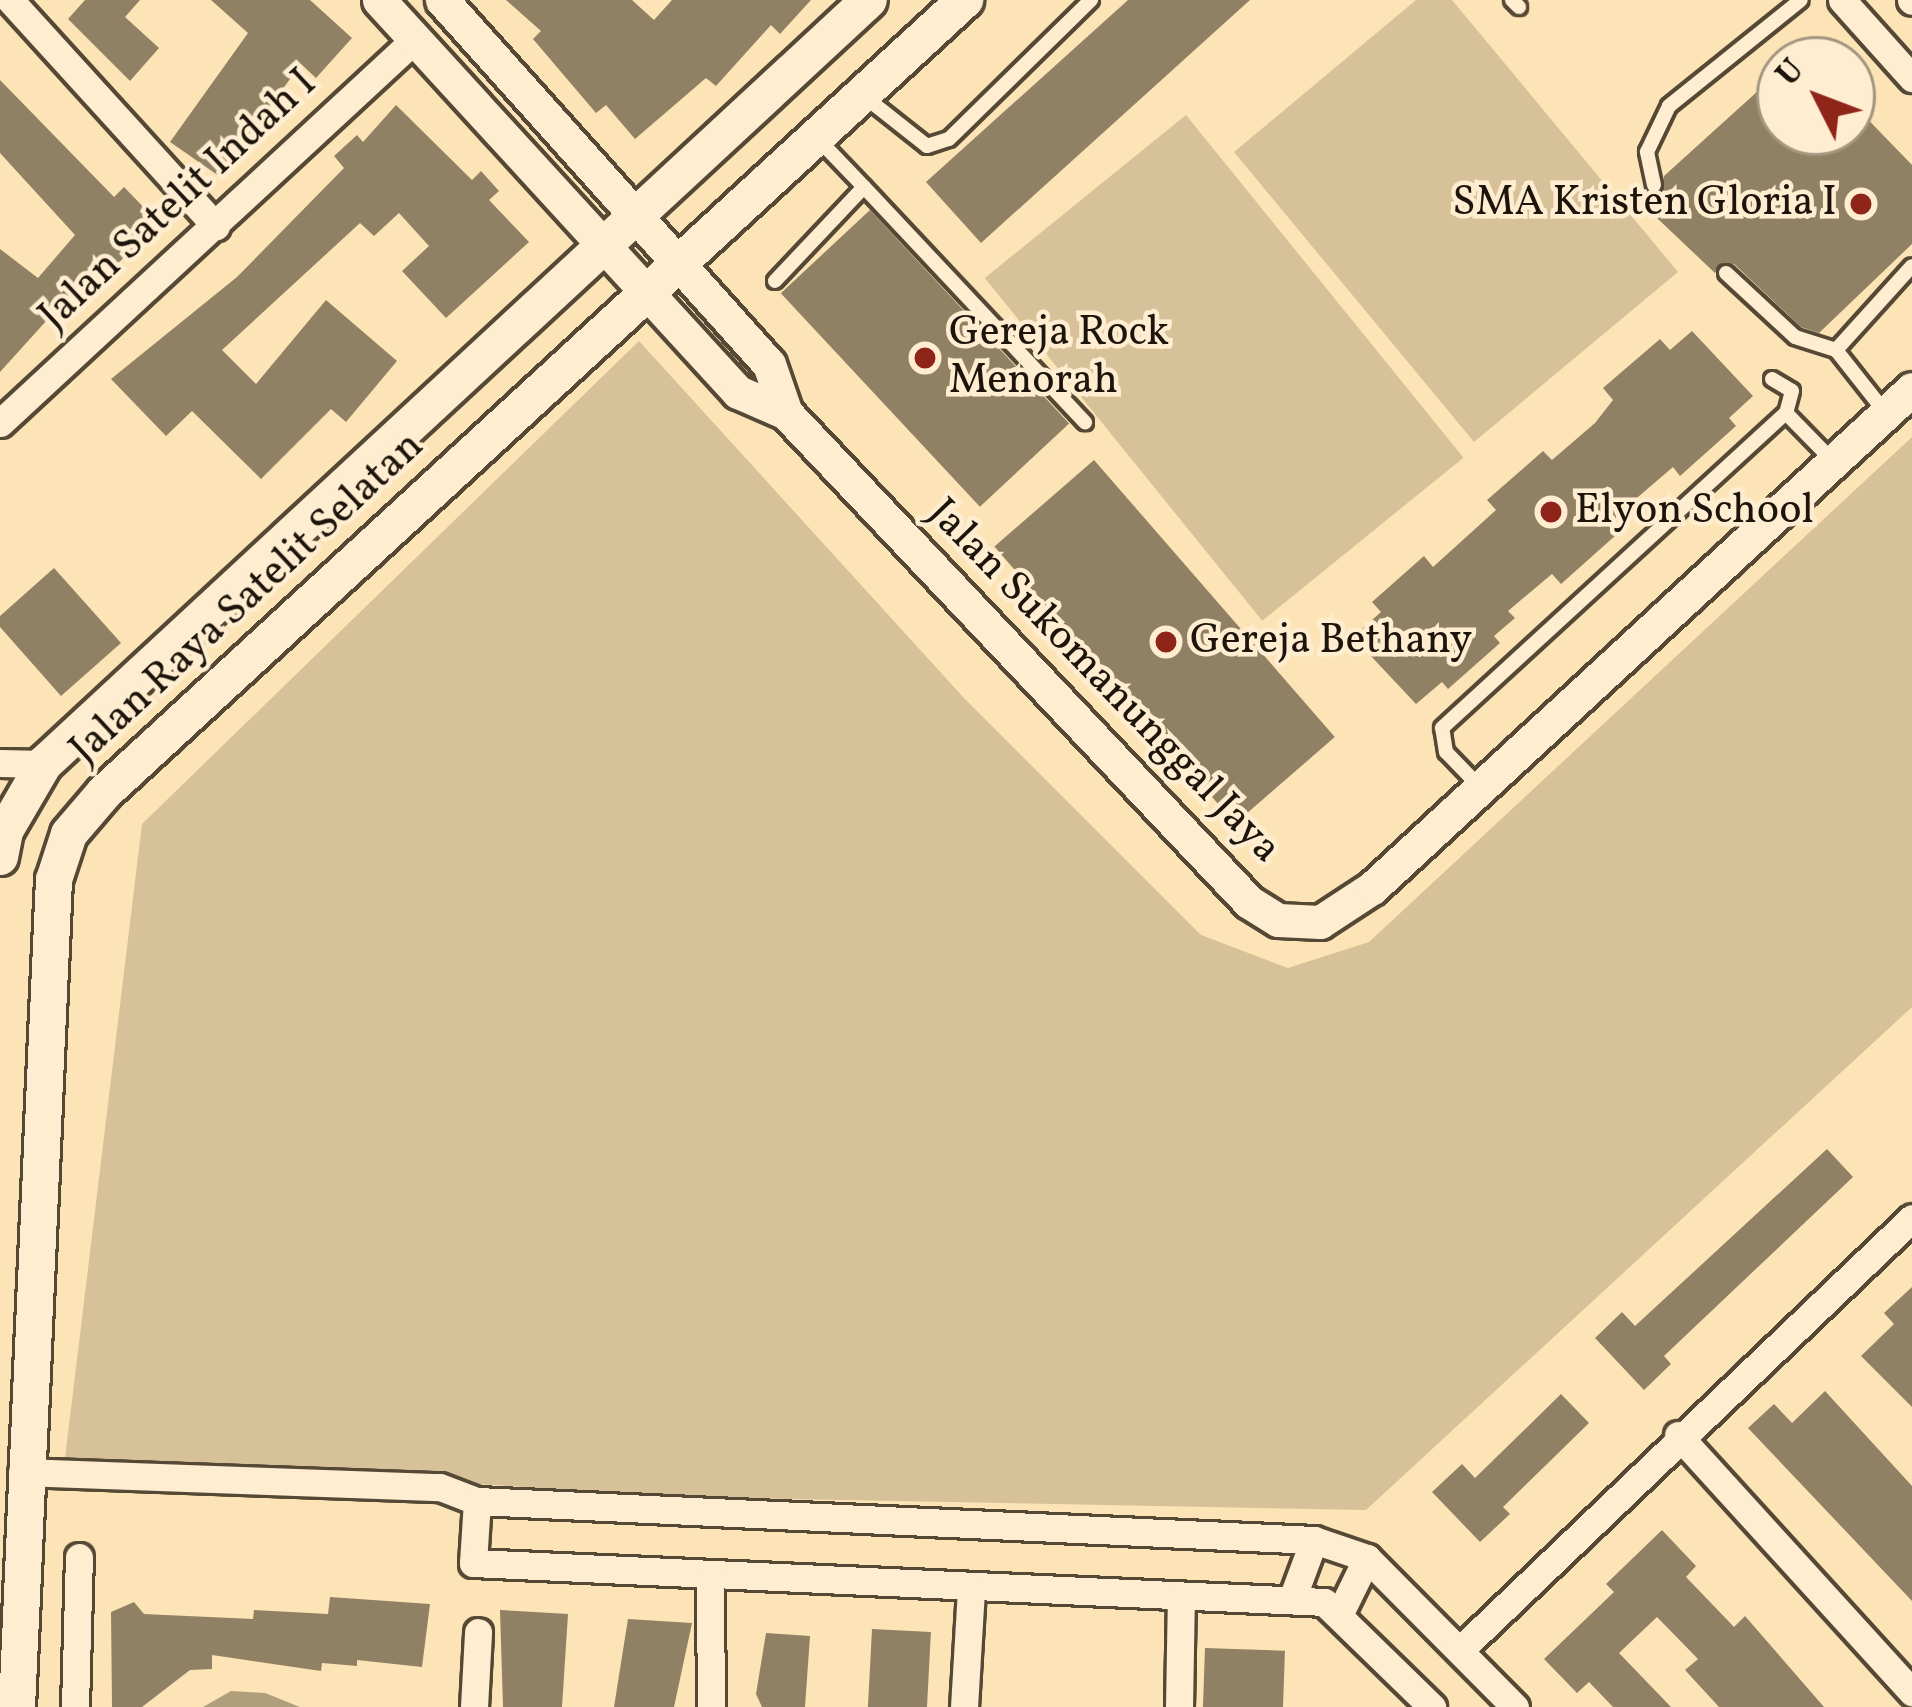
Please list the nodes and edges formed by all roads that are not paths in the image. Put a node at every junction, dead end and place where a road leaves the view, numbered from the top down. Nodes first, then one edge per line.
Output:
1 (10, 0) edge
2 (379, 0) edge
3 (869, 0) edge
4 (965, 0) edge
5 (1091, 0) edge
6 (1801, 0) edge
7 (1842, 0) edge
8 (458, 6) edge
9 (415, 40) junction
10 (1912, 78) edge
11 (862, 95) junction
12 (817, 138) junction
13 (1654, 185) dead end
14 (864, 187) junction
15 (635, 215) junction
16 (216, 226) junction
17 (601, 246) junction
18 (677, 261) junction
19 (1912, 266) edge
20 (1726, 273) dead end
21 (775, 281) dead end
22 (644, 291) junction
23 (1836, 350) junction
24 (1772, 379) dead end
25 (1912, 389) edge
26 (6, 407) edge
27 (786, 413) junction
28 (1786, 413) junction
29 (1886, 413) junction
30 (1085, 422) dead end
31 (1834, 461) junction
32 (0, 764) edge
33 (44, 764) junction
34 (1481, 788) junction
35 (2, 840) edge
36 (1912, 1218) edge
37 (1678, 1435) junction
38 (11, 1472) edge
39 (477, 1501) junction
40 (1314, 1540) junction
41 (80, 1557) dead end
42 (1367, 1558) junction
43 (710, 1579) junction
44 (971, 1588) junction
45 (1181, 1595) junction
46 (1292, 1599) junction
47 (1340, 1611) junction
48 (478, 1632) dead end
49 (1460, 1650) junction
50 (1912, 1692) edge
51 (17, 1707) edge
52 (75, 1707) edge
53 (474, 1707) edge
54 (711, 1707) edge
55 (964, 1707) edge
56 (1179, 1707) edge
57 (1432, 1707) edge
58 (1515, 1707) edge

1 - 16 street
2 - 9 street, Jalan Sukomanunggal Jaya
3 - 15 main road, Jalan Raya Satelit Selatan
4 - 11 main road, Jalan Raya Satelit Selatan
5 - 11 lane
6 - 13 lane
7 - 10 street
8 - 15 street, Jalan Sukomanunggal Jaya
9 - 16 street, Jalan Satelit Indah I
9 - 17 street, Jalan Sukomanunggal Jaya
11 - 12 main road, Jalan Raya Satelit Selatan
12 - 14 lane
12 - 18 main road, Jalan Raya Satelit Selatan
14 - 21 lane
14 - 30 lane
15 - 17 main road, Jalan Raya Satelit Selatan
15 - 18 street, Jalan Sukomanunggal Jaya
16 - 26 street, Jalan Satelit Indah I
17 - 22 street, Jalan Sukomanunggal Jaya
17 - 33 main road, Jalan Raya Satelit Selatan
18 - 22 main road, Jalan Raya Satelit Selatan
18 - 27 street, Jalan Sukomanunggal Jaya
19 - 23 lane
20 - 23 lane
22 - 27 street, Jalan Sukomanunggal Jaya
22 - 38 main road, Jalan Raya Satelit Selatan
23 - 29 lane
24 - 28 lane
25 - 29 street, Jalan Sukomanunggal Jaya
27 - 34 street, Jalan Sukomanunggal Jaya
28 - 31 lane
28 - 34 lane
29 - 31 street, Jalan Sukomanunggal Jaya
31 - 34 street, Jalan Sukomanunggal Jaya
32 - 33 street
33 - 35 main road, Jalan Raya Satelit Selatan
36 - 37 street
37 - 49 street
37 - 50 street
38 - 39 street
38 - 51 main road, Jalan Raya Satelit Selatan
39 - 40 street
39 - 43 street
40 - 42 street
40 - 46 street
41 - 52 street
42 - 47 street
42 - 49 street
43 - 44 street
43 - 54 street
44 - 45 street
44 - 55 street
45 - 46 street
45 - 56 street
46 - 47 street
47 - 57 street
48 - 53 street
49 - 58 street

